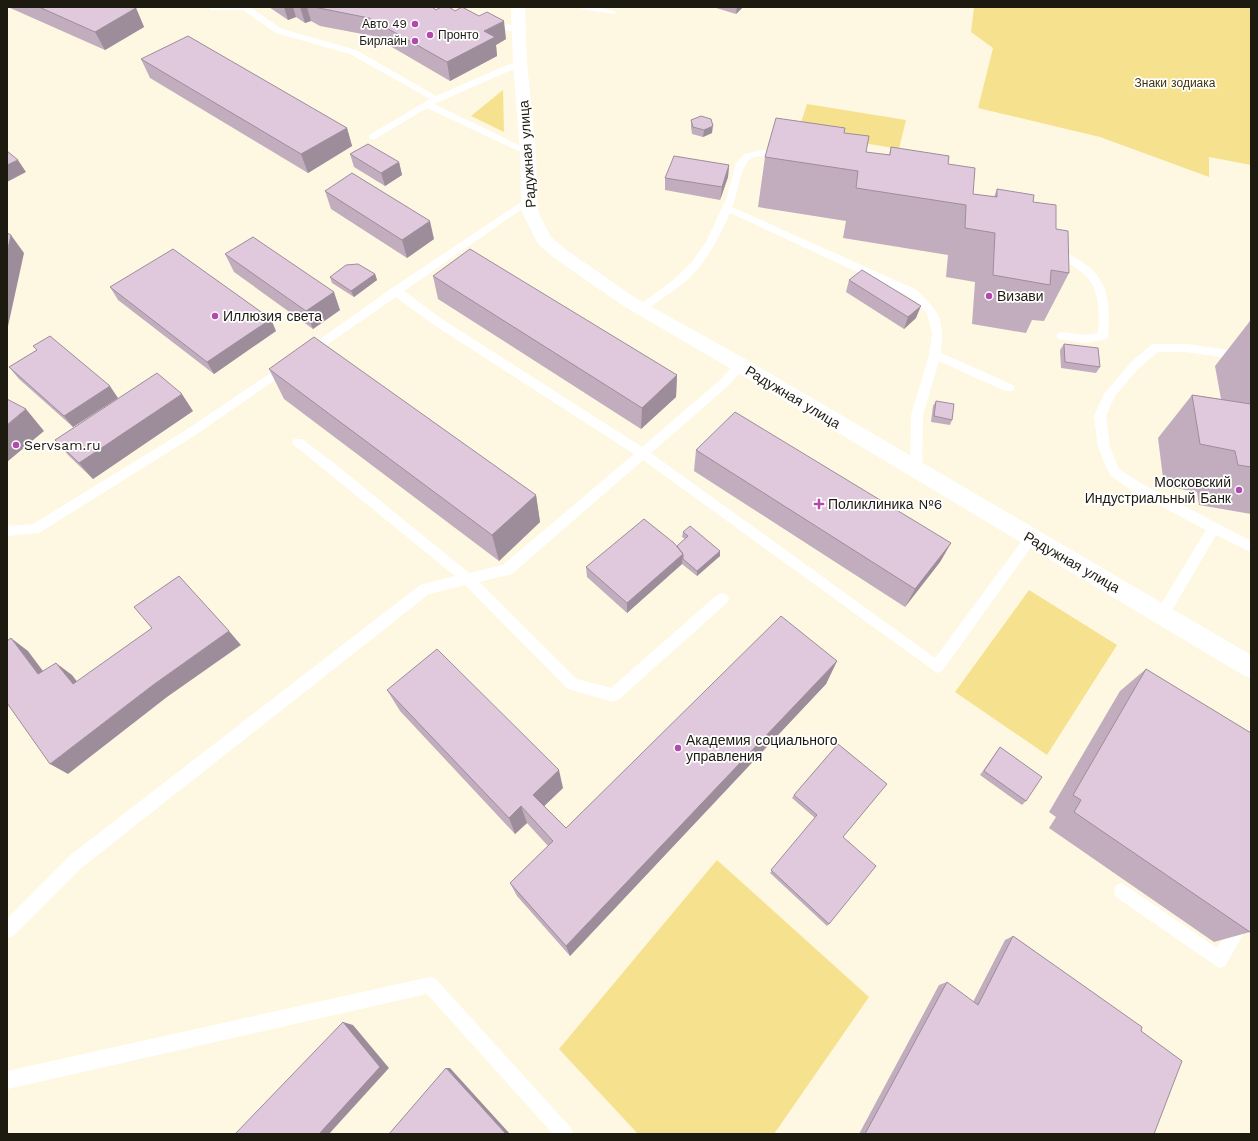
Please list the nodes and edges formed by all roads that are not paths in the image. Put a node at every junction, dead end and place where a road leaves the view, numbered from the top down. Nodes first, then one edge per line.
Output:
1 (518, 7) edge
2 (583, 7) edge
3 (214, 8) dead end
4 (246, 8) edge
5 (614, 12) dead end
6 (480, 22) edge
7 (518, 28) junction
8 (520, 63) junction
9 (436, 99) junction
10 (426, 104) junction
11 (372, 136) dead end
12 (528, 152) junction
13 (791, 156) edge
14 (529, 200) junction
15 (727, 208) junction
16 (1043, 246) edge
17 (396, 291) junction
18 (640, 308) junction
19 (1062, 336) dead end
20 (935, 354) junction
21 (1251, 357) edge
22 (740, 365) junction
23 (1009, 388) dead end
24 (298, 442) dead end
25 (642, 453) junction
26 (916, 470) junction
27 (1214, 528) junction
28 (7, 531) edge
29 (1031, 538) junction
30 (1251, 547) edge
31 (467, 579) junction
32 (722, 599) dead end
33 (1162, 615) junction
34 (1251, 667) edge
35 (1122, 891) dead end
36 (1251, 906) edge
37 (7, 930) edge
38 (7, 1080) edge
39 (565, 1134) edge

1 - 7 street, Радужная улица
2 - 5 lane
3 - 4 lane
4 - 9 lane
6 - 7 lane
7 - 8 street, Радужная улица
8 - 9 lane
8 - 12 street, Радужная улица
9 - 10 lane
10 - 11 lane
10 - 12 lane
12 - 14 street, Радужная улица
13 - 15 lane
14 - 17 lane
14 - 18 street, Радужная улица
15 - 18 lane
15 - 20 lane
16 - 19 lane
17 - 25 lane
17 - 28 lane
18 - 22 street, Радужная улица
20 - 23 lane
20 - 26 lane
21 - 27 lane
22 - 25 lane
22 - 26 street, Радужная улица
24 - 31 lane
25 - 29 lane
25 - 31 lane
26 - 29 street, Радужная улица
27 - 30 lane
27 - 33 lane
29 - 33 street, Радужная улица
31 - 32 lane
31 - 37 lane
33 - 34 street, Радужная улица
35 - 36 lane
38 - 39 lane

